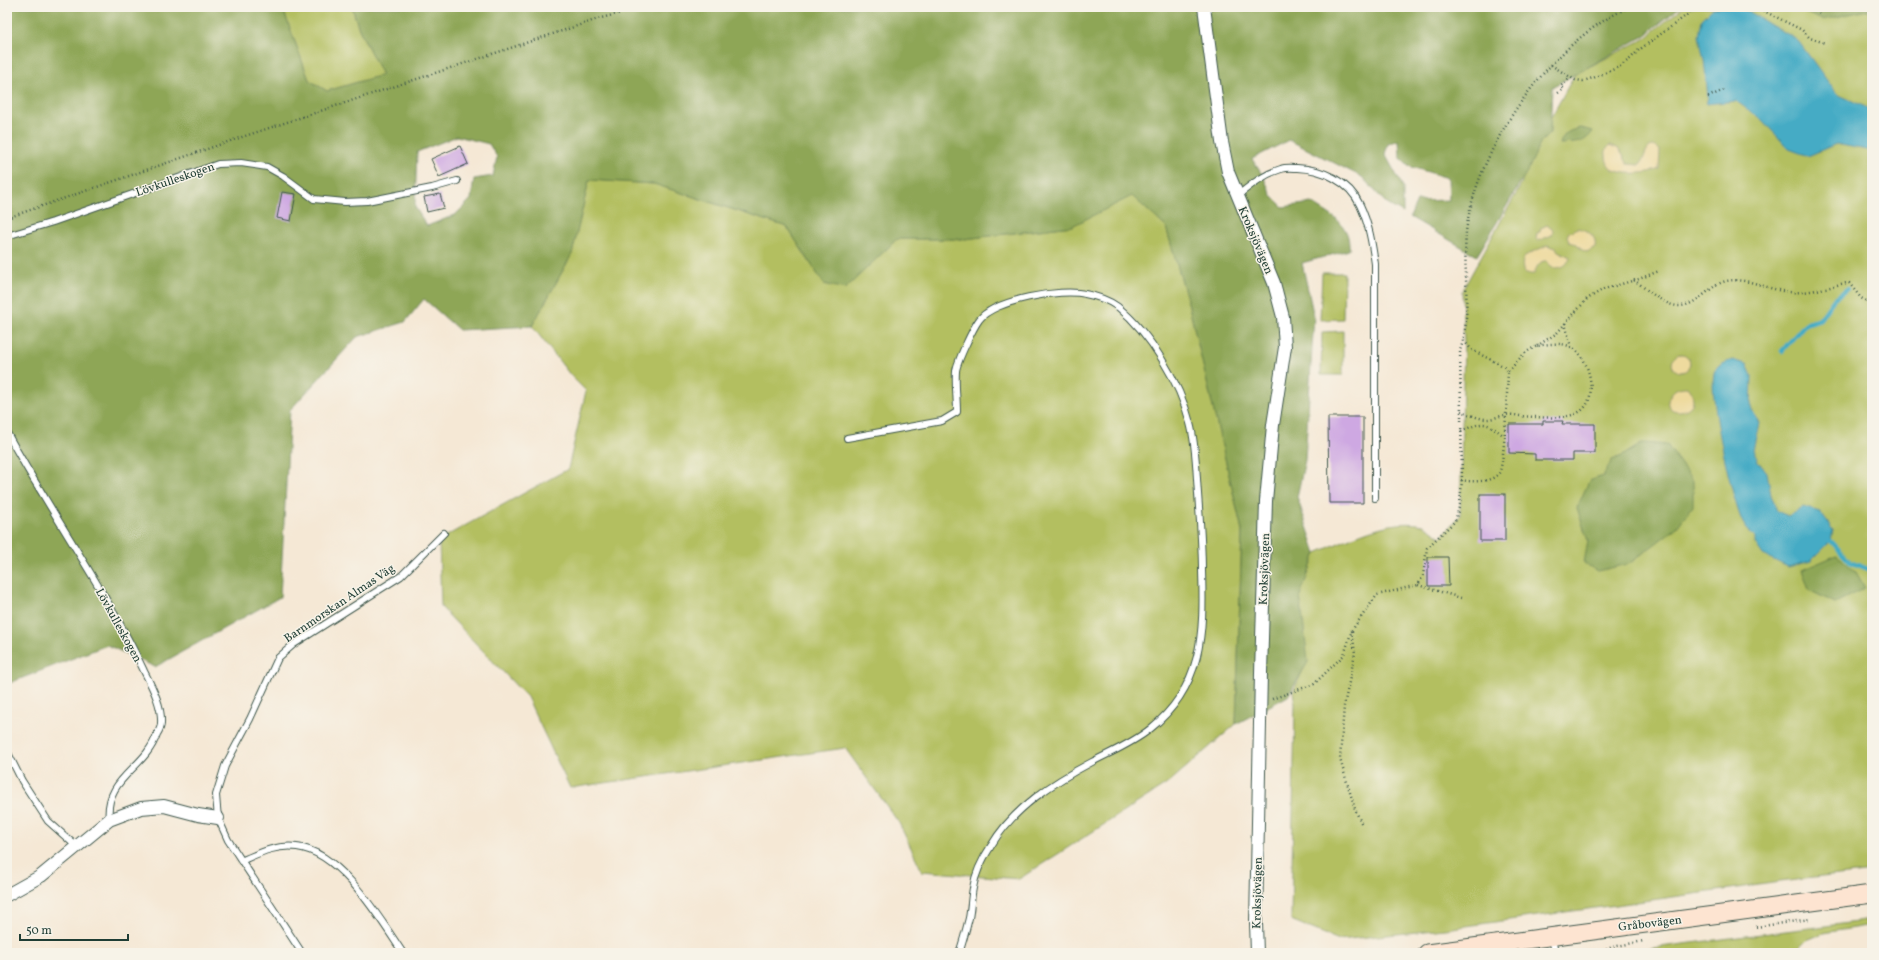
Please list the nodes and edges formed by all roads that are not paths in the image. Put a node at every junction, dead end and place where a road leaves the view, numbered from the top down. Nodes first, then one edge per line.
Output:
1 (1204, 7) edge
2 (457, 181) dead end
3 (1237, 196) junction
4 (7, 236) edge
5 (7, 433) edge
6 (846, 438) dead end
7 (1375, 498) dead end
8 (444, 533) dead end
9 (7, 751) edge
10 (218, 818) junction
11 (109, 820) junction
12 (76, 846) junction
13 (241, 861) junction
14 (1872, 894) edge
15 (7, 895) edge
16 (1552, 936) junction
17 (302, 953) edge
18 (403, 953) edge
19 (959, 953) edge
20 (1257, 953) edge
21 (1428, 953) edge
22 (1555, 953) edge

1 - 3 street, Kroksjövägen
2 - 4 lane, Lövkulleskogen
3 - 7 lane, Kroksjövägen
3 - 20 street, Kroksjövägen
5 - 11 lane, Lövkulleskogen
6 - 19 lane
8 - 10 lane, Barnmorskan Almas Väg
9 - 12 lane
10 - 11 street
10 - 13 lane, Barnmorskan Almas Väg
11 - 12 street
12 - 15 street
13 - 17 lane, Barnmorskan Almas Väg
13 - 18 lane
14 - 16 main road, Gråbovägen
16 - 21 main road, Gråbovägen
16 - 22 lane

